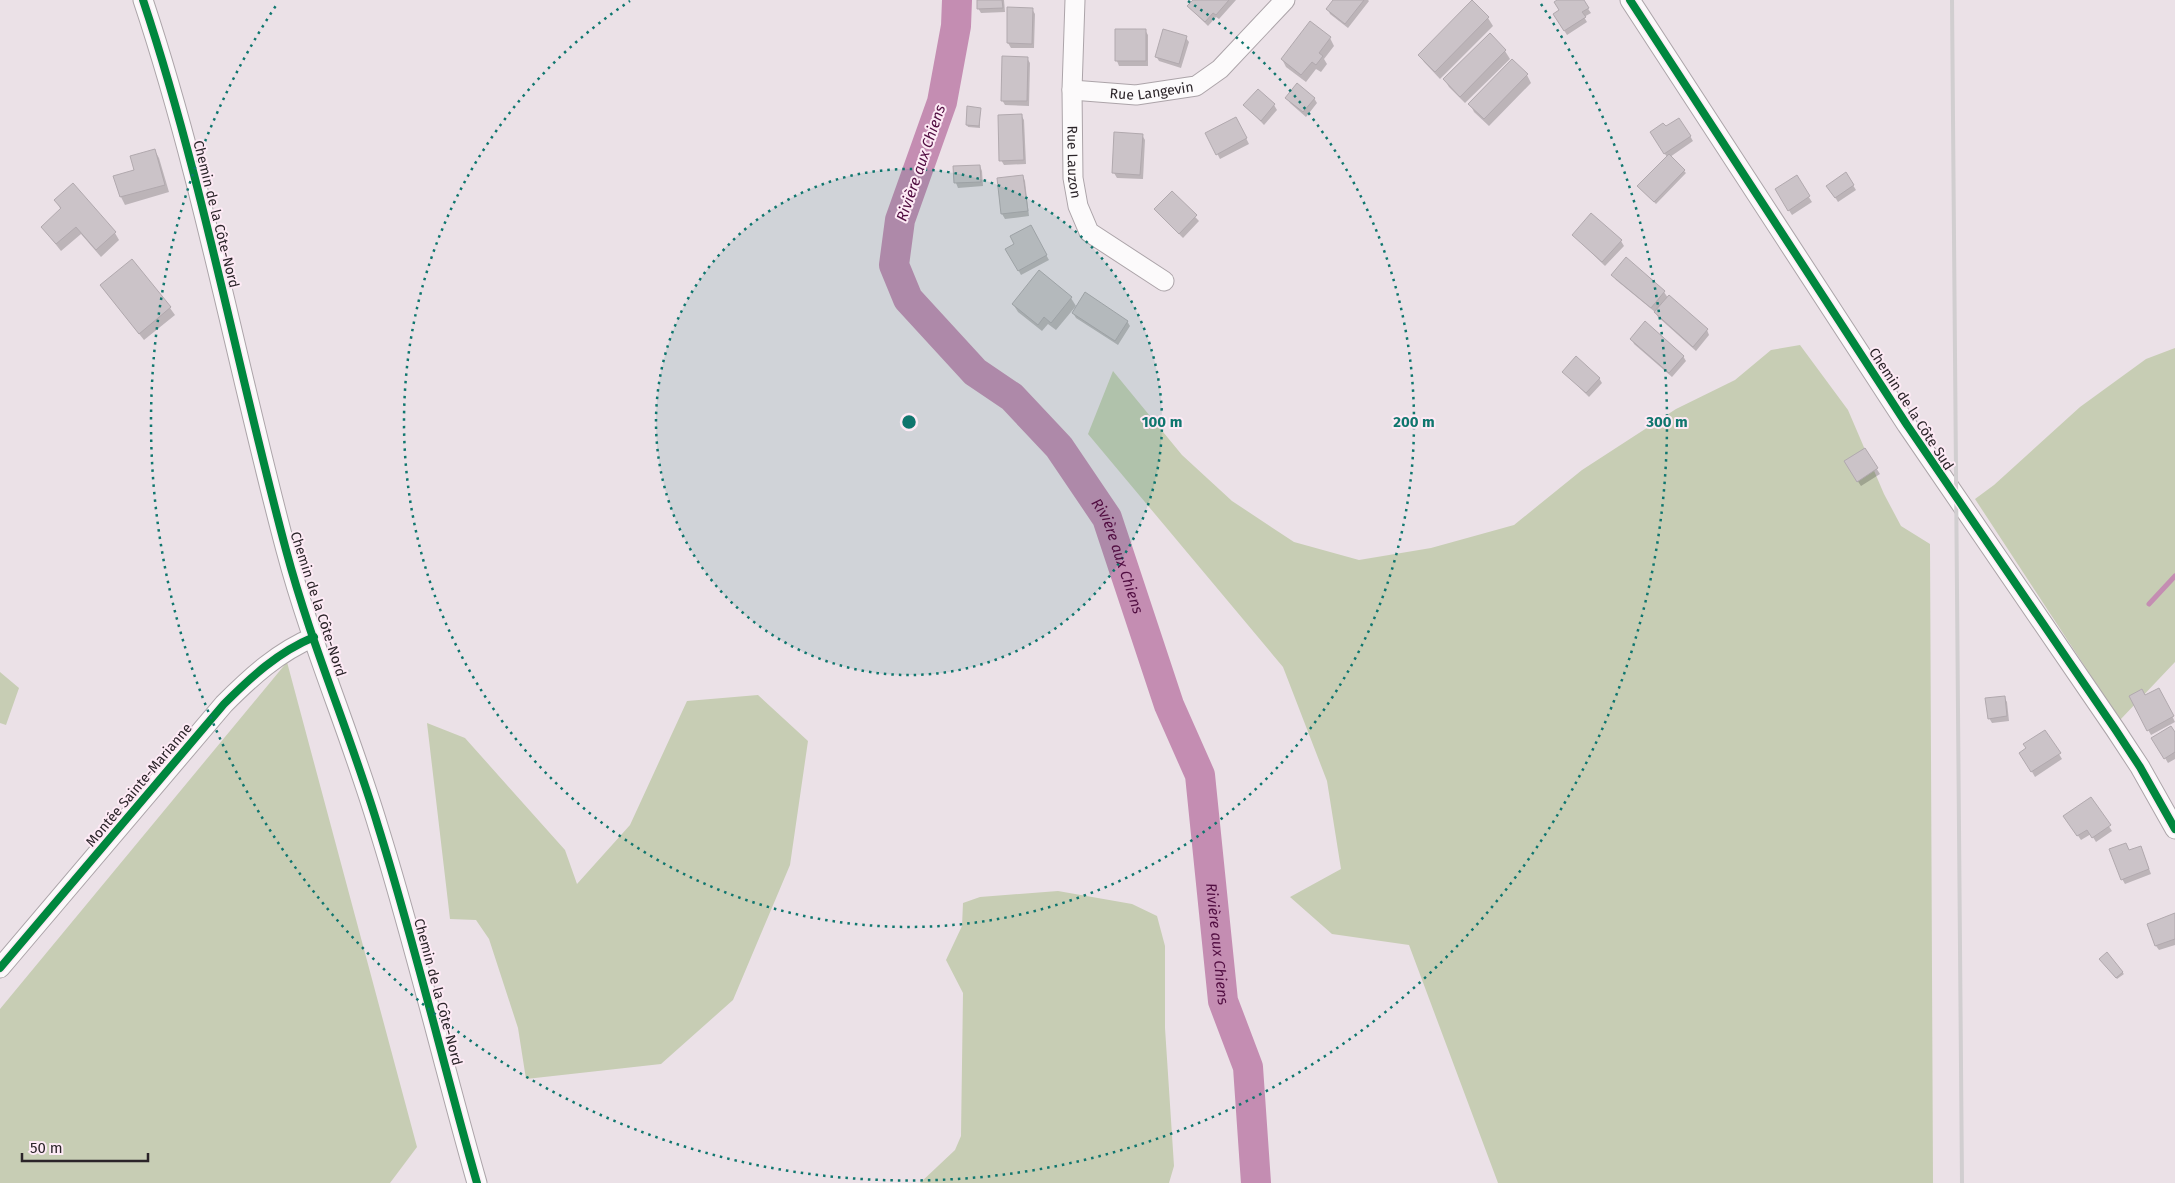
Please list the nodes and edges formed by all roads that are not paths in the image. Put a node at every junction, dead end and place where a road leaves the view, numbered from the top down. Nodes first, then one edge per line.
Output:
1 (143, 0) edge
2 (1075, 0) edge
3 (1285, 0) edge
4 (1630, 0) edge
5 (1072, 90) junction
6 (1164, 281) dead end
7 (314, 637) junction
8 (2175, 829) edge
9 (0, 968) edge
10 (477, 1183) edge

1 - 7 street, Chemin de la Côte-Nord
2 - 5 street, Rue Lauzon
3 - 5 street, Rue Langevin
4 - 8 street, Chemin de la Côte Sud
5 - 6 street, Rue Lauzon
7 - 9 street, Montée Sainte-Marianne
7 - 10 street, Chemin de la Côte-Nord

